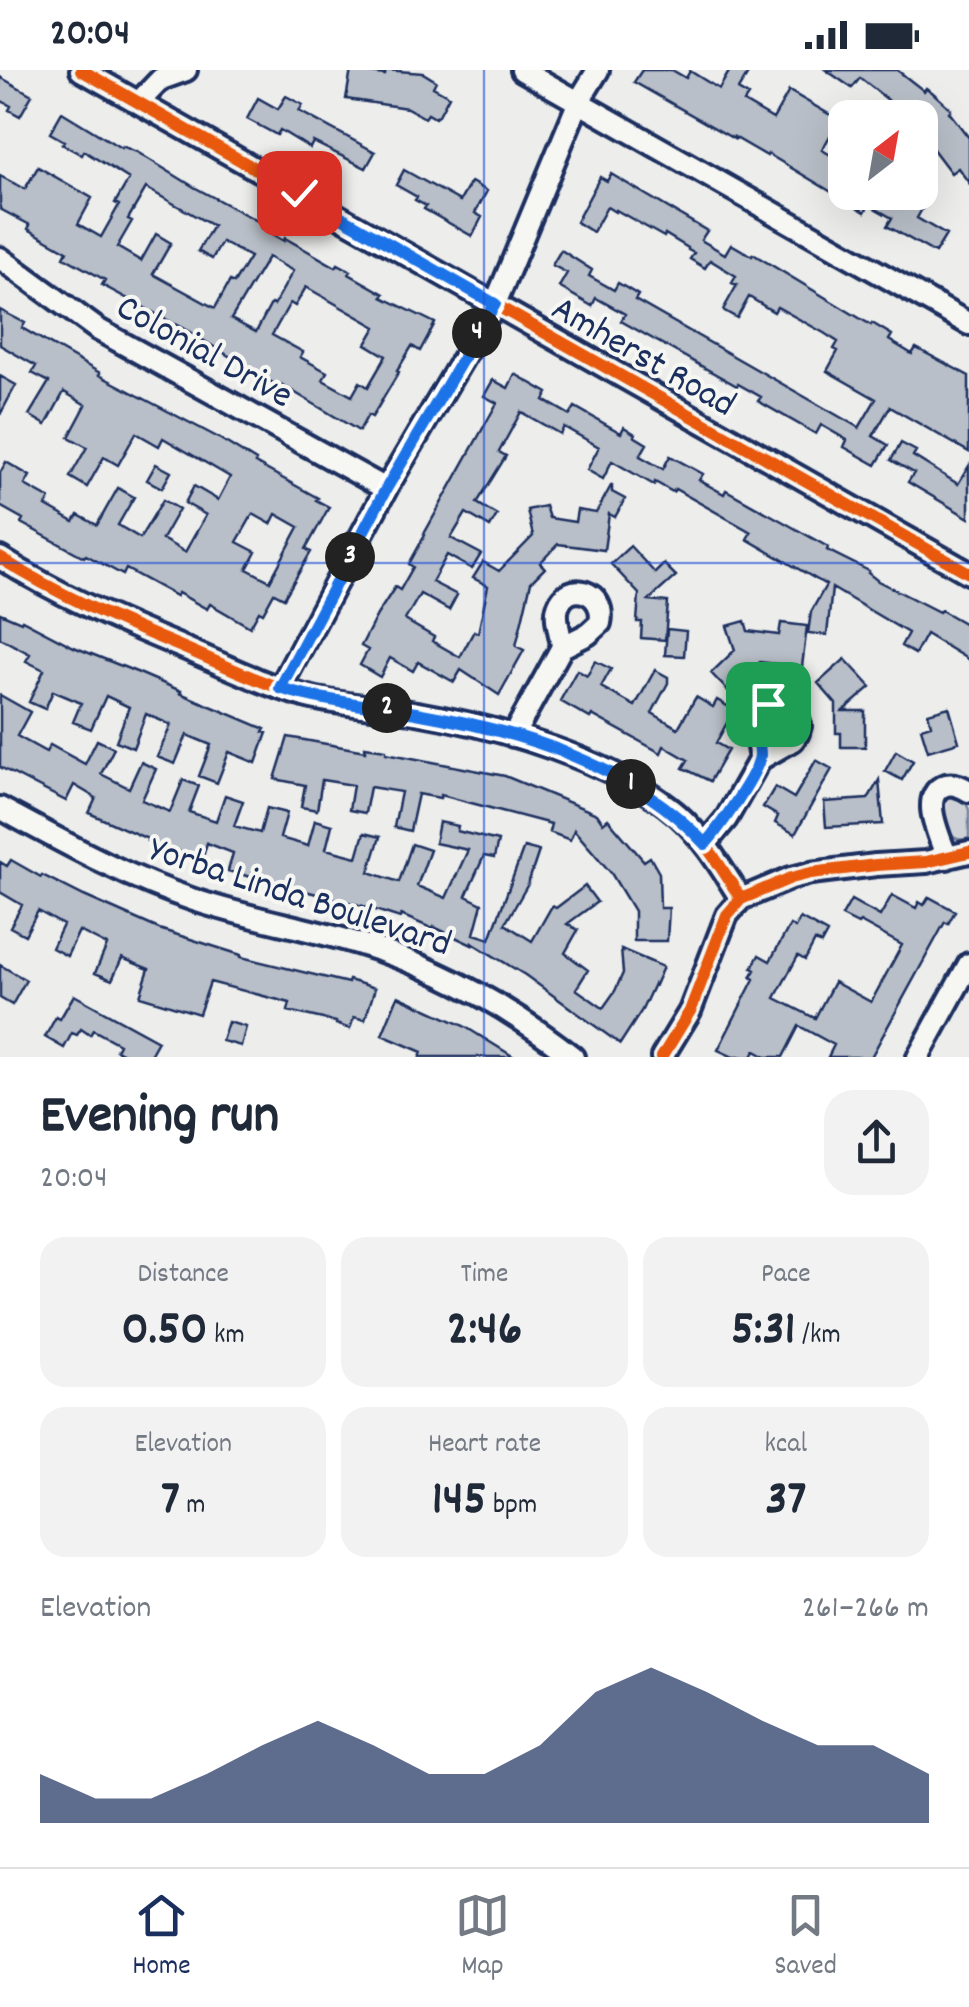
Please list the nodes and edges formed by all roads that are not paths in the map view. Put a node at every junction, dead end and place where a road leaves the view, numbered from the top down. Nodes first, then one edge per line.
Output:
1 (81, 70) edge
2 (186, 70) edge
3 (522, 70) edge
4 (598, 70) edge
5 (580, 101) junction
6 (139, 102) junction
7 (0, 258) edge
8 (495, 304) junction
9 (969, 324) edge
10 (386, 489) junction
11 (0, 558) edge
12 (969, 573) edge
13 (562, 646) dead end
14 (280, 688) junction
15 (514, 736) junction
16 (760, 759) dead end
17 (969, 791) edge
18 (0, 808) edge
19 (705, 844) junction
20 (969, 852) edge
21 (948, 858) junction
22 (741, 899) junction
23 (969, 964) edge
24 (573, 1057) edge
25 (662, 1057) edge
26 (918, 1057) edge

1 - 6 street, Amherst Road
2 - 6 street
3 - 5 street
4 - 5 street
5 - 8 street
5 - 9 street
6 - 8 street, Amherst Road
7 - 10 street, Colonial Drive
8 - 10 street
8 - 12 street, Amherst Road
10 - 14 street
11 - 14 street
13 - 15 street
14 - 15 street
15 - 19 street
16 - 19 street
17 - 21 street
18 - 24 street, Yorba Linda Boulevard
19 - 22 street
20 - 21 street
21 - 22 street
22 - 25 street
23 - 26 street

